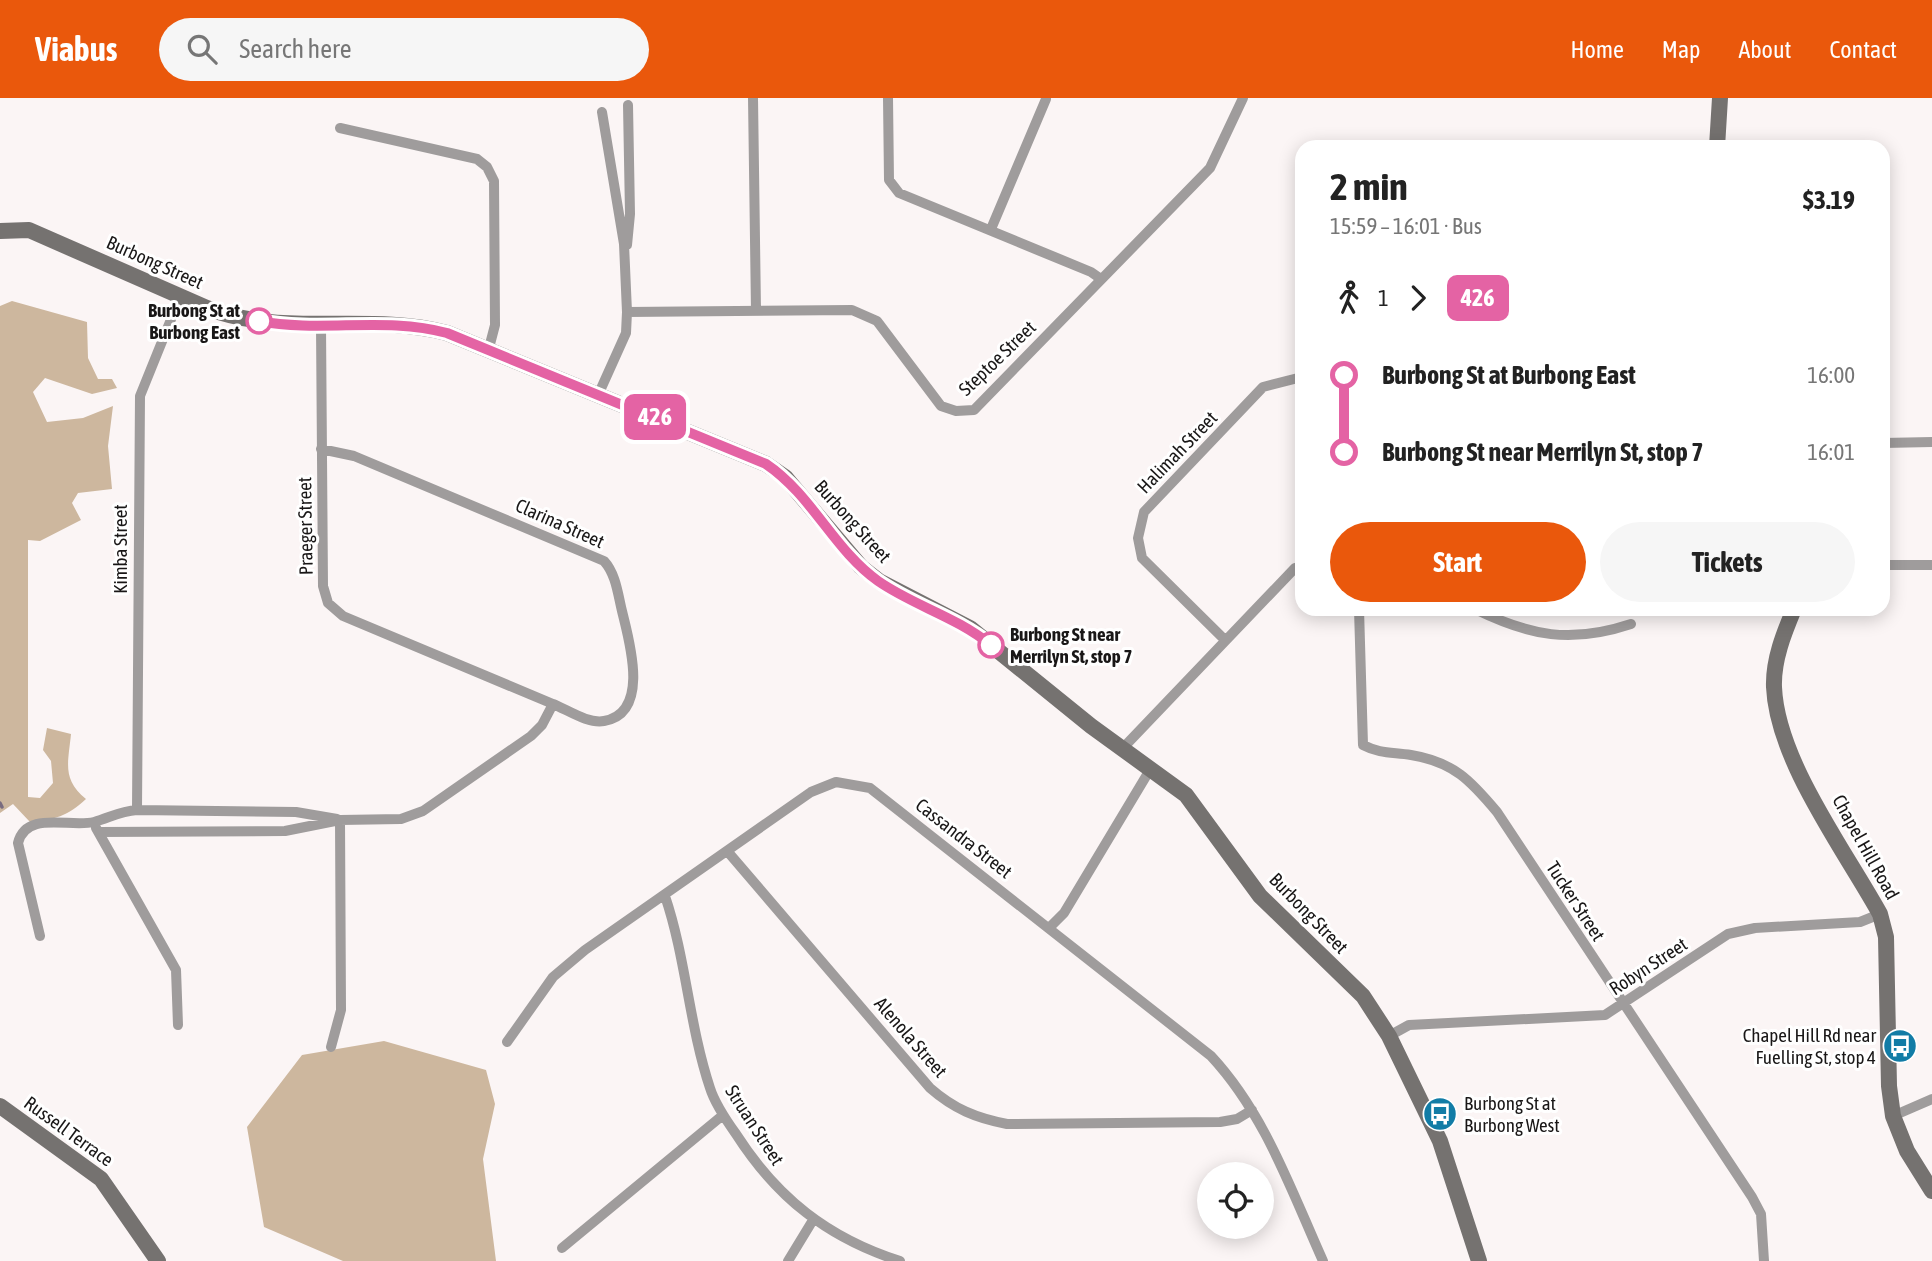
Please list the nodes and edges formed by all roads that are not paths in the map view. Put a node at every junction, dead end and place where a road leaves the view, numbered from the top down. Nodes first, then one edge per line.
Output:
1 (753, 98) edge
2 (888, 98) edge
3 (1243, 98) edge
4 (1720, 98) edge
5 (1046, 99) edge
6 (628, 105) dead end
7 (602, 113) dead end
8 (340, 128) dead end
9 (1717, 140) edge
10 (991, 229) junction
11 (0, 231) edge
12 (625, 258) junction
13 (1101, 279) junction
14 (180, 297) junction
15 (756, 311) junction
16 (627, 312) junction
17 (321, 326) junction
18 (489, 348) junction
19 (1295, 379) edge
20 (599, 393) junction
21 (1932, 442) edge
22 (1890, 443) edge
23 (321, 449) junction
24 (1890, 565) edge
25 (1932, 565) edge
26 (1295, 569) edge
27 (1359, 616) edge
28 (1489, 616) edge
29 (1791, 616) edge
30 (1631, 624) dead end
31 (1225, 640) junction
32 (553, 704) junction
33 (1122, 749) junction
34 (1151, 768) junction
35 (137, 810) junction
36 (340, 820) junction
37 (96, 827) junction
38 (728, 852) junction
39 (665, 896) junction
40 (1880, 914) junction
41 (1050, 927) junction
42 (40, 936) dead end
43 (1622, 1004) junction
44 (178, 1025) dead end
45 (1390, 1036) junction
46 (507, 1042) dead end
47 (331, 1047) dead end
48 (1932, 1099) edge
49 (0, 1106) edge
50 (1252, 1110) junction
51 (723, 1115) junction
52 (1893, 1116) junction
53 (1932, 1191) edge
54 (813, 1220) junction
55 (562, 1248) dead end
56 (158, 1261) edge
57 (788, 1261) edge
58 (900, 1261) edge
59 (1323, 1261) edge
60 (1479, 1261) edge
61 (1764, 1261) edge

1 - 15 street
2 - 10 street
3 - 13 street, Steptoe Street
4 - 9 street
5 - 10 street
6 - 12 street
7 - 12 street
8 - 18 street
10 - 13 street
11 - 14 street, Burbong Street
12 - 16 street
13 - 15 street, Steptoe Street
14 - 17 street, Burbong Street
14 - 35 street, Kimba Street
15 - 16 street, Steptoe Street
16 - 20 street
17 - 18 street, Burbong Street
17 - 23 street, Praeger Street
18 - 20 street, Burbong Street
19 - 31 street, Halimah Street
20 - 33 street, Burbong Street
21 - 22 street
23 - 32 street, Praeger Street
23 - 32 street, Clarina Street
24 - 25 street
26 - 31 street
27 - 43 street, Tucker Street
28 - 30 street
29 - 40 street, Chapel Hill Road
31 - 33 street
32 - 36 street
33 - 34 street, Burbong Street
34 - 41 street
34 - 45 street, Burbong Street
35 - 36 street
35 - 37 street
36 - 37 street
36 - 47 street
37 - 42 street
37 - 44 street
38 - 39 street, Cassandra Street
38 - 41 street, Cassandra Street
38 - 50 street, Alenola Street
39 - 46 street, Cassandra Street
39 - 51 street, Struan Street
40 - 43 street, Robyn Street
40 - 52 street, Chapel Hill Road
41 - 50 street, Cassandra Street
43 - 45 street, Robyn Street
43 - 61 street, Tucker Street
45 - 60 street, Burbong Street
48 - 52 street
49 - 56 street, Russell Terrace
50 - 59 street, Cassandra Street
51 - 54 street, Struan Street
51 - 55 street
52 - 53 street, Chapel Hill Road
54 - 57 street
54 - 58 street, Struan Street

